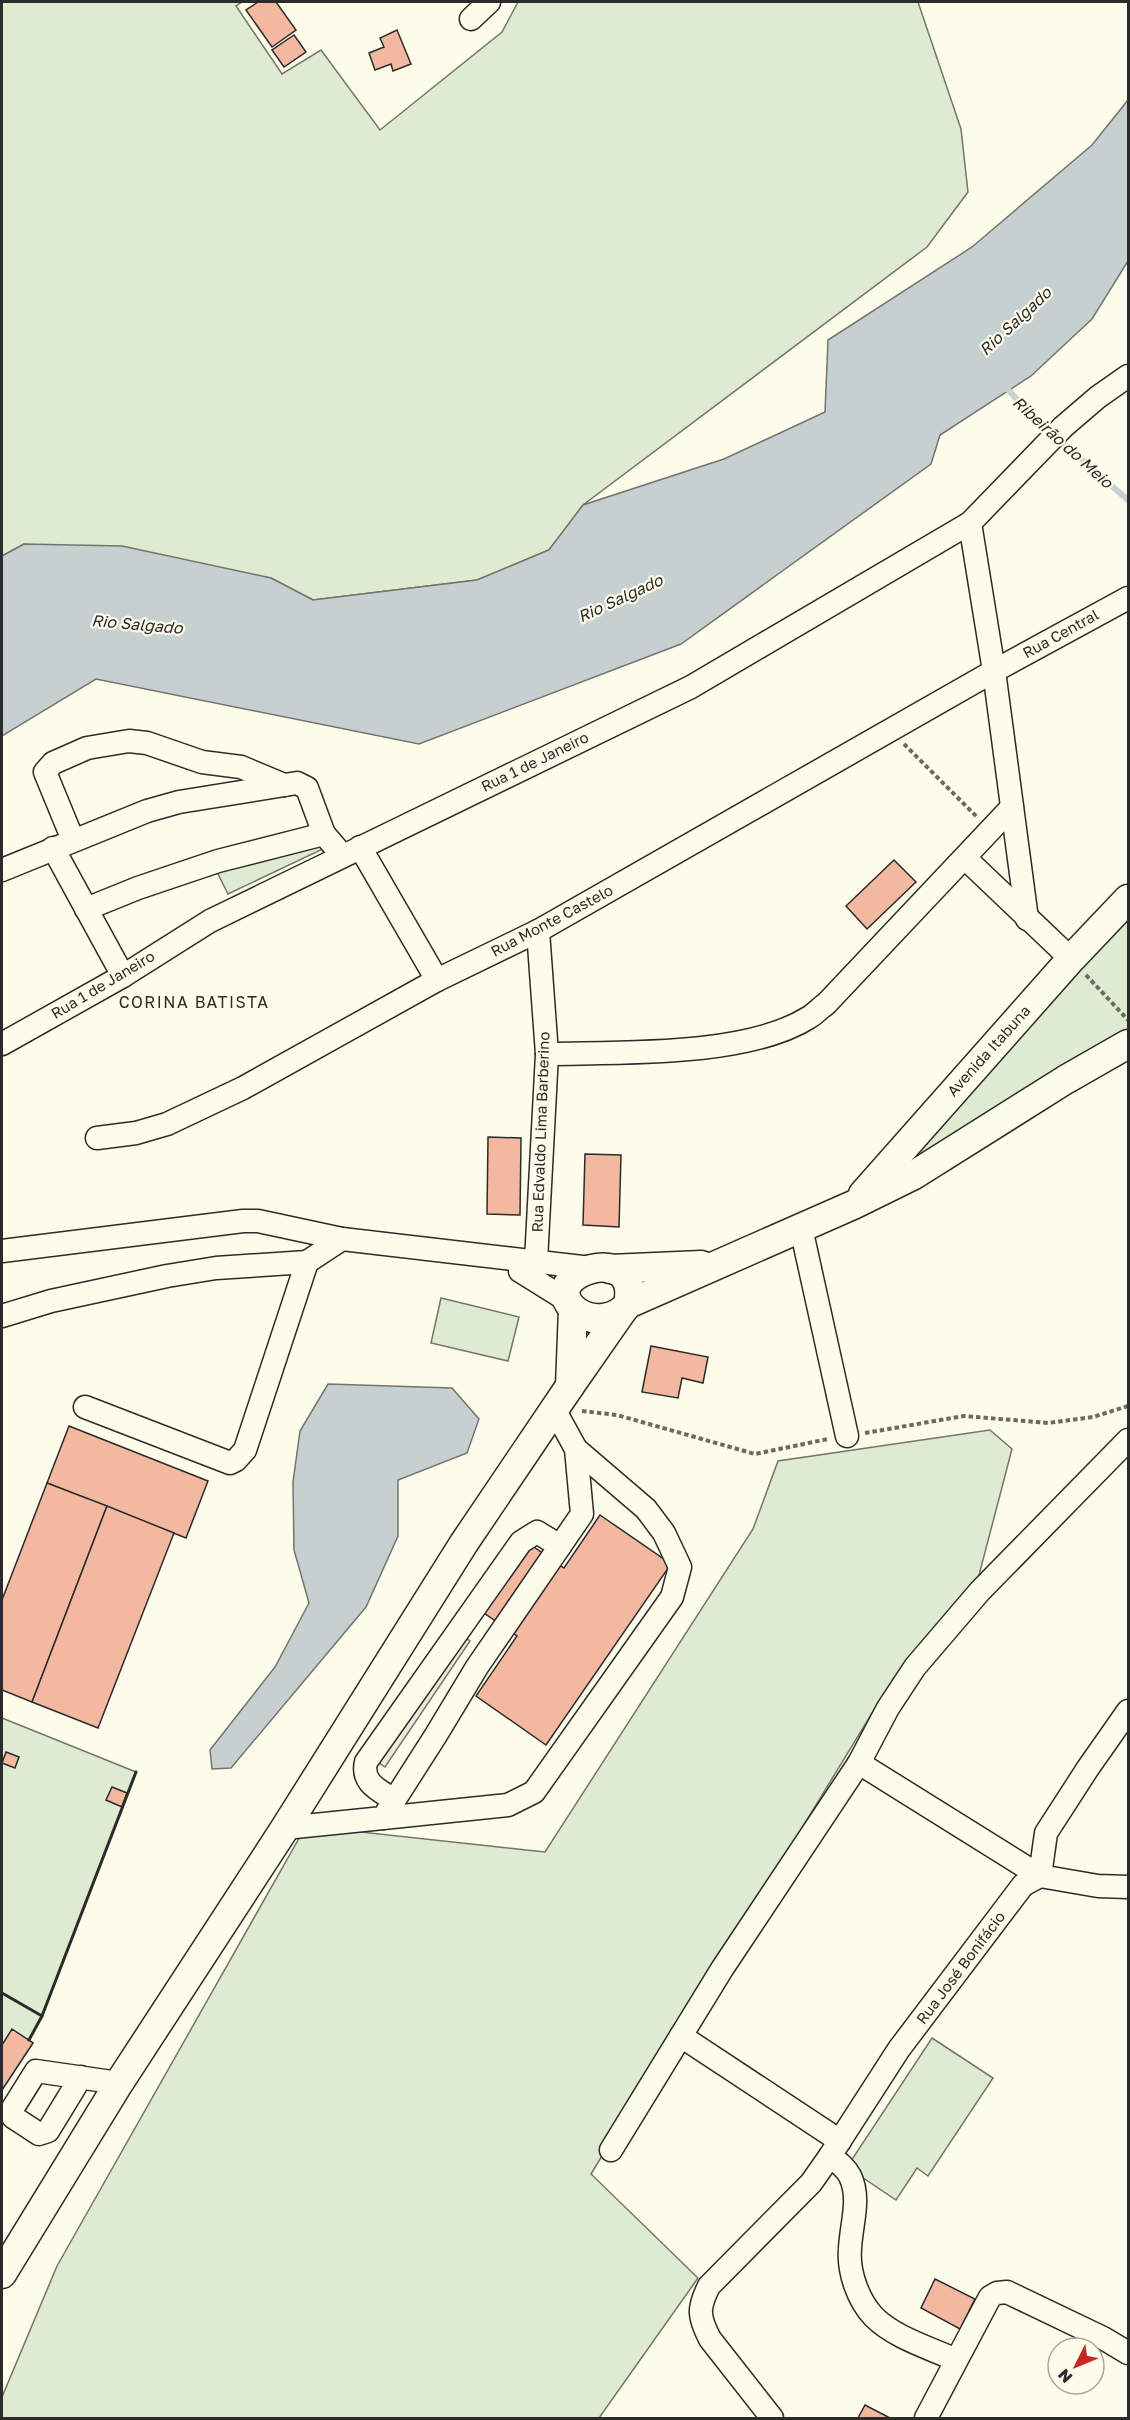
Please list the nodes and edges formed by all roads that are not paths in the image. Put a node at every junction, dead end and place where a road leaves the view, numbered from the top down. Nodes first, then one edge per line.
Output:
1 (489, 2) edge
2 (471, 19) dead end
3 (1128, 376) edge
4 (970, 523) junction
5 (1128, 597) edge
6 (994, 671) junction
7 (284, 785) junction
8 (1012, 807) junction
9 (324, 834) junction
10 (63, 844) junction
11 (351, 851) junction
12 (965, 858) junction
13 (2, 870) edge
14 (1128, 899) edge
15 (86, 909) junction
16 (1027, 919) junction
17 (538, 931) junction
18 (1071, 959) junction
19 (123, 976) junction
20 (437, 980) junction
21 (2, 1044) edge
22 (1128, 1045) edge
23 (547, 1054) junction
24 (96, 1138) dead end
25 (853, 1205) junction
26 (801, 1228) junction
27 (342, 1239) junction
28 (2, 1251) edge
29 (308, 1262) junction
30 (718, 1264) junction
31 (601, 1268) junction
32 (534, 1269) junction
33 (570, 1305) junction
34 (626, 1307) junction
35 (2, 1316) edge
36 (562, 1397) junction
37 (85, 1407) dead end
38 (847, 1436) dead end
39 (1128, 1440) edge
40 (576, 1449) junction
41 (560, 1546) junction
42 (1128, 1711) edge
43 (859, 1763) junction
44 (388, 1809) junction
45 (285, 1828) junction
46 (1041, 1876) junction
47 (1128, 1887) edge
48 (681, 2036) junction
49 (81, 2077) dead end
50 (119, 2082) junction
51 (835, 2149) junction
52 (611, 2150) dead end
53 (2, 2274) edge
54 (1128, 2353) edge
55 (956, 2360) junction
56 (762, 2413) edge
57 (926, 2418) edge

1 - 2 street
3 - 4 street, Rua 1 de Janeiro
4 - 6 street
4 - 11 street, Rua 1 de Janeiro
5 - 6 street, Rua Central
6 - 8 street
6 - 17 street, Rua Monte Castelo
7 - 9 street
7 - 10 street
7 - 10 street
8 - 12 street
8 - 16 street
9 - 11 street
9 - 15 street
10 - 13 street
10 - 15 street
11 - 19 street, Rua 1 de Janeiro
11 - 20 street
12 - 16 street
12 - 23 street
14 - 18 main road, Avenida Itabuna
15 - 19 street
16 - 18 street
17 - 20 street, Rua Monte Castelo
17 - 23 street, Rua Edvaldo Lima Barberino
18 - 25 main road, Avenida Itabuna
19 - 21 street, Rua 1 de Janeiro
20 - 24 street, Rua Monte Castelo
22 - 25 main road
23 - 32 street, Rua Edvaldo Lima Barberino
25 - 26 main road
26 - 30 main road
26 - 38 street
27 - 28 street
27 - 29 street
27 - 32 street
29 - 35 street
29 - 37 street
30 - 31 main road
30 - 34 main road
31 - 32 street
31 - 33 main road
31 - 34 main road
32 - 33 street
33 - 34 main road
33 - 36 main road
34 - 36 main road
36 - 40 street
36 - 45 main road
39 - 43 street
40 - 41 street
40 - 44 street
41 - 44 street
41 - 44 street
42 - 46 street
43 - 46 street
43 - 48 street
44 - 45 street
45 - 50 main road
46 - 47 street
46 - 51 street, Rua José Bonifácio
48 - 51 street
48 - 52 street
49 - 50 street
50 - 53 main road
51 - 55 street
51 - 56 street, Rua José Bonifácio
54 - 55 street
55 - 57 street

